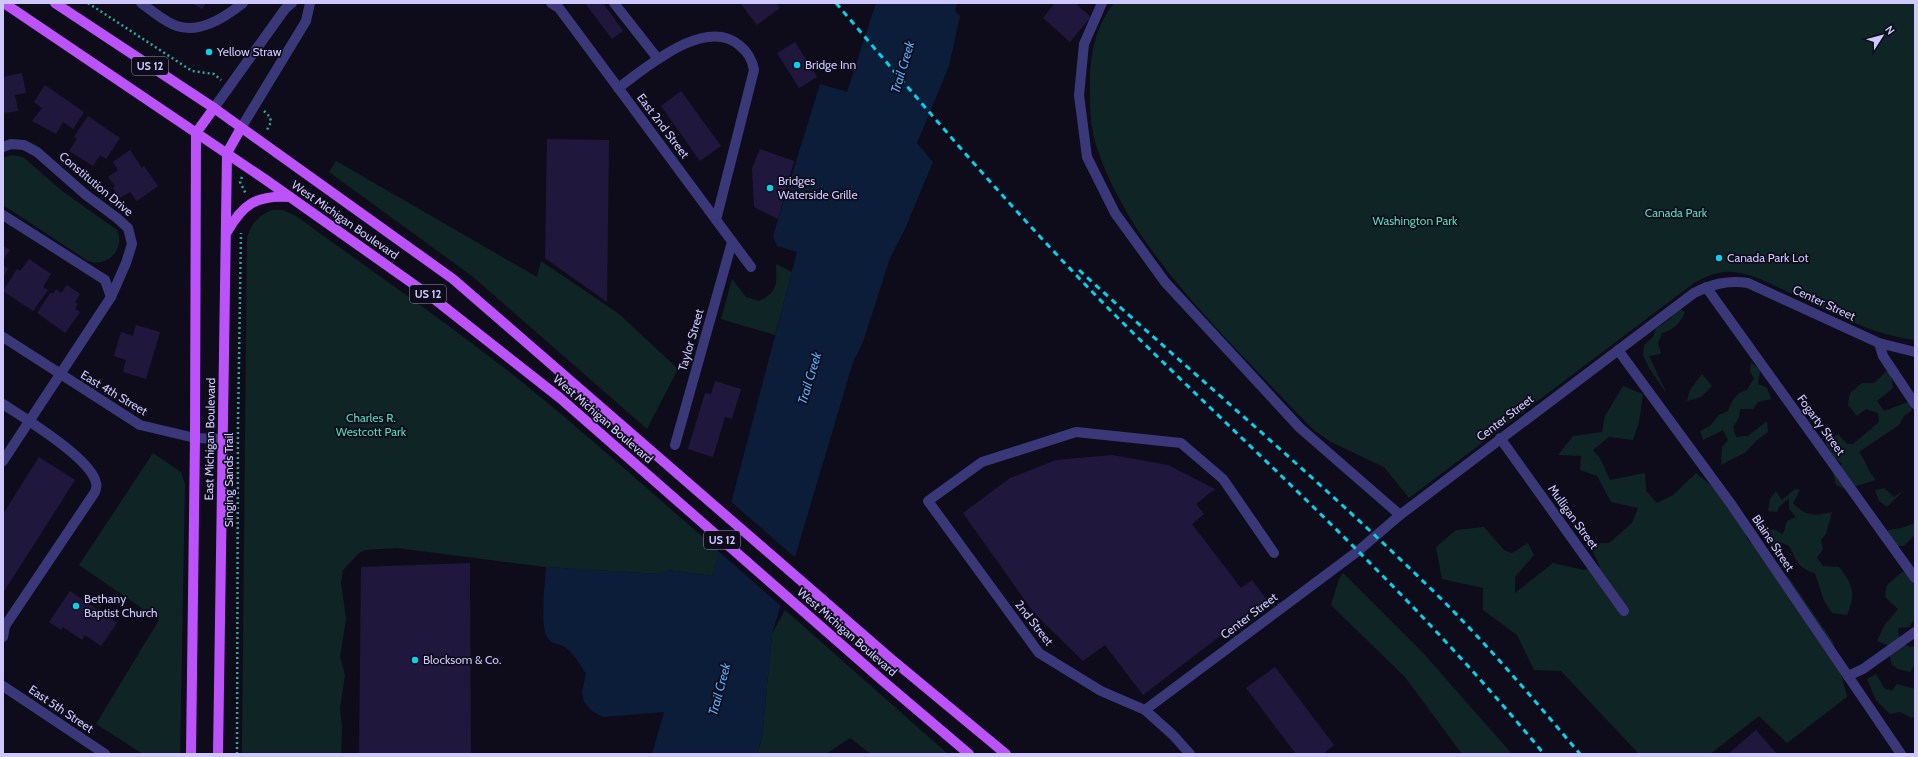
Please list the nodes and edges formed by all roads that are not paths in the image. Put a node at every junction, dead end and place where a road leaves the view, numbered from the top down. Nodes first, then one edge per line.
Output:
1 (4, 3) edge
2 (55, 3) edge
3 (141, 3) edge
4 (243, 3) edge
5 (292, 3) edge
6 (310, 3) edge
7 (551, 3) edge
8 (614, 3) edge
9 (1102, 3) edge
10 (658, 59) junction
11 (618, 88) junction
12 (214, 108) junction
13 (241, 128) junction
14 (196, 133) junction
15 (3, 147) edge
16 (227, 153) junction
17 (290, 197) junction
18 (3, 214) edge
19 (716, 220) junction
20 (226, 234) junction
21 (732, 242) junction
22 (751, 267) dead end
23 (1706, 287) junction
24 (110, 297) junction
25 (3, 337) edge
26 (1879, 343) junction
27 (1618, 350) junction
28 (1915, 352) edge
29 (60, 375) junction
30 (3, 404) edge
31 (1915, 404) edge
32 (29, 421) junction
33 (195, 438) junction
34 (1500, 438) junction
35 (223, 439) junction
36 (675, 445) dead end
37 (3, 461) edge
38 (1400, 515) junction
39 (1274, 553) dead end
40 (1915, 578) edge
41 (1624, 611) dead end
42 (4, 625) edge
43 (1915, 632) edge
44 (3, 638) edge
45 (1848, 676) junction
46 (3, 686) edge
47 (1145, 710) junction
48 (1898, 753) edge
49 (105, 754) edge
50 (191, 754) edge
51 (218, 754) edge
52 (969, 754) edge
53 (1006, 754) edge
54 (1190, 754) edge

1 - 14 main road, US 12
2 - 12 main road, US 12
3 - 4 street
5 - 12 street
6 - 13 street
7 - 11 street, East 2nd Street
8 - 10 street
9 - 38 street
10 - 11 street
10 - 19 street
11 - 19 street, East 2nd Street
12 - 13 main road, US 12
12 - 14 main road
13 - 16 main road, East Michigan Boulevard
13 - 53 main road, West Michigan Boulevard / US 12
14 - 16 main road, West Michigan Boulevard / US 12
14 - 33 main road, East Michigan Boulevard
15 - 24 street, Constitution Drive
16 - 17 main road, West Michigan Boulevard / US 12
16 - 20 main road, East Michigan Boulevard
17 - 20 main road
17 - 52 main road, West Michigan Boulevard / US 12
18 - 24 street
19 - 21 street, East 2nd Street
20 - 35 main road, East Michigan Boulevard
21 - 22 street, East 2nd Street
21 - 36 street, Taylor Street
23 - 26 street, Center Street
23 - 27 street, Center Street
23 - 40 street, Fogarty Street
24 - 29 street, Constitution Drive
25 - 29 street, East 4th Street
26 - 28 street, Center Street
26 - 31 street
27 - 34 street, Center Street
27 - 45 street, Blaine Street
29 - 32 street, Constitution Drive
29 - 33 street, East 4th Street
30 - 32 street
32 - 37 street, Constitution Drive
32 - 42 street
33 - 35 street, East 4th Street
33 - 50 main road, East Michigan Boulevard
34 - 38 street, Center Street
34 - 41 street, Mulligan Street
35 - 51 main road, East Michigan Boulevard
38 - 47 street, Center Street
39 - 47 street, 2nd Street
42 - 44 street
43 - 45 street
45 - 48 street, Blaine Street
46 - 49 street, East 5th Street
47 - 54 street, 2nd Street

